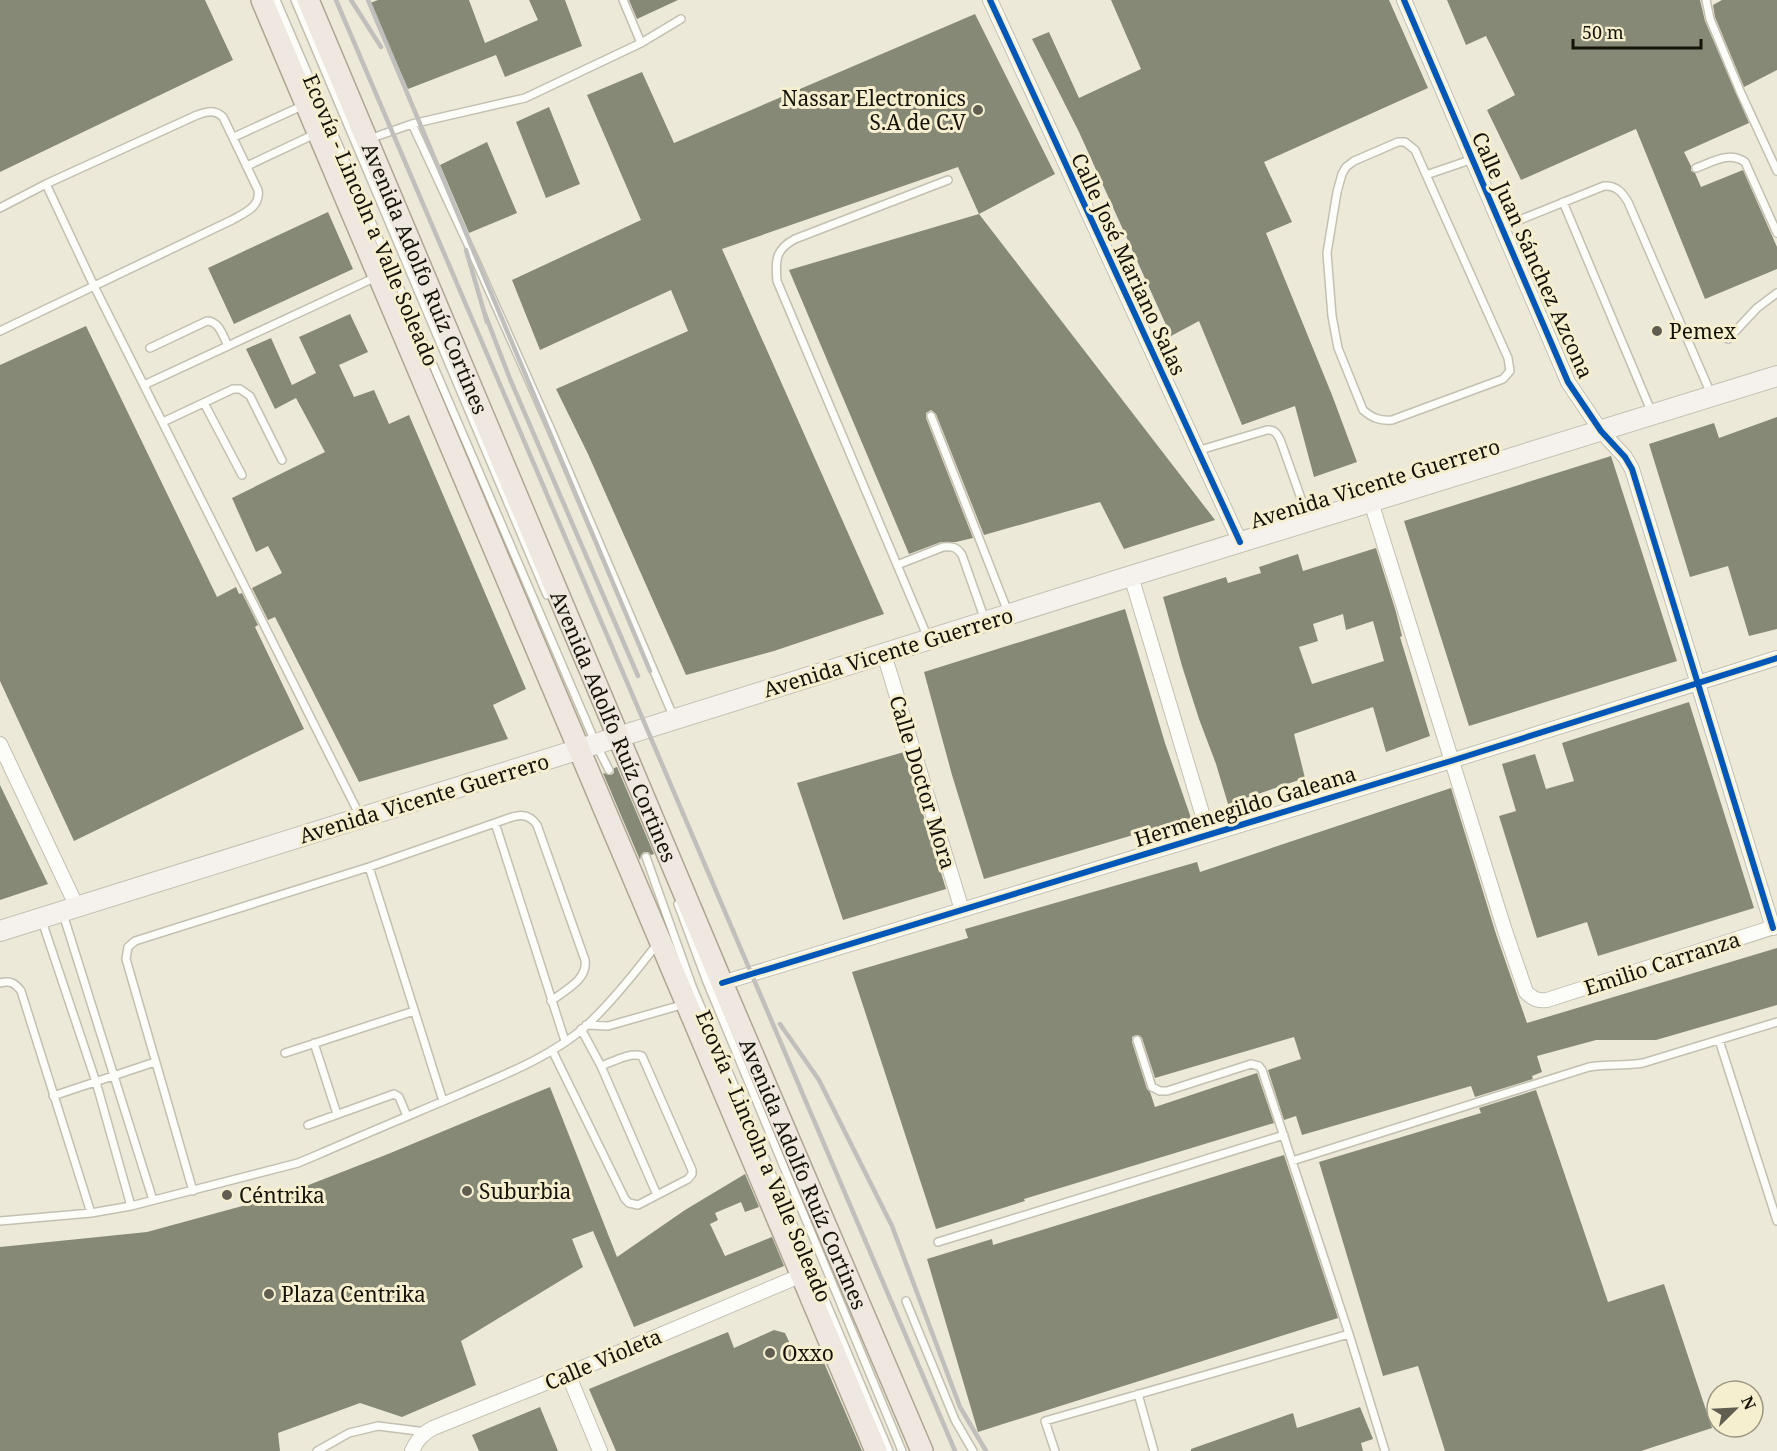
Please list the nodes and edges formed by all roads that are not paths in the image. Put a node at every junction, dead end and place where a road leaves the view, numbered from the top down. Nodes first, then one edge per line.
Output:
1 (262, 0) edge
2 (276, 0) edge
3 (295, 0) edge
4 (308, 0) edge
5 (623, 0) edge
6 (990, 0) edge
7 (1404, 0) edge
8 (1706, 0) edge
9 (681, 19) dead end
10 (641, 43) junction
11 (306, 104) junction
12 (412, 124) junction
13 (318, 132) junction
14 (234, 137) junction
15 (367, 140) junction
16 (1473, 159) junction
17 (247, 166) junction
18 (1696, 168) dead end
19 (1777, 171) edge
20 (1426, 175) junction
21 (948, 180) dead end
22 (46, 184) junction
23 (1563, 202) junction
24 (0, 208) edge
25 (1502, 227) junction
26 (1777, 233) edge
27 (379, 276) junction
28 (94, 286) junction
29 (1777, 293) edge
30 (0, 331) edge
31 (1728, 339) dead end
32 (228, 346) junction
33 (150, 348) dead end
34 (1777, 376) edge
35 (144, 384) junction
36 (1712, 396) junction
37 (204, 403) junction
38 (1653, 415) junction
39 (931, 416) dead end
40 (164, 423) junction
41 (1601, 431) junction
42 (1197, 451) junction
43 (282, 460) dead end
44 (242, 475) dead end
45 (1371, 502) junction
46 (1309, 521) junction
47 (1240, 542) junction
48 (897, 565) junction
49 (1131, 576) junction
50 (553, 608) dead end
51 (1009, 614) junction
52 (986, 622) junction
53 (929, 640) junction
54 (884, 654) junction
55 (1777, 658) edge
56 (1697, 684) junction
57 (675, 719) junction
58 (604, 741) junction
59 (0, 744) edge
60 (1451, 761) junction
61 (609, 770) dead end
62 (361, 818) junction
63 (495, 823) junction
64 (1208, 833) junction
65 (658, 852) dead end
66 (646, 857) dead end
67 (663, 863) dead end
68 (369, 867) junction
69 (675, 896) dead end
70 (70, 909) junction
71 (962, 910) junction
72 (41, 918) junction
73 (1775, 927) edge
74 (0, 931) edge
75 (659, 940) junction
76 (722, 982) junction
77 (0, 983) edge
78 (551, 1001) junction
79 (686, 1004) junction
80 (414, 1011) junction
81 (1777, 1023) edge
82 (584, 1027) junction
83 (1137, 1040) dead end
84 (1719, 1040) junction
85 (565, 1041) junction
86 (314, 1043) junction
87 (552, 1050) junction
88 (285, 1053) dead end
89 (155, 1062) junction
90 (601, 1066) junction
91 (114, 1076) junction
92 (96, 1082) junction
93 (53, 1096) junction
94 (443, 1101) junction
95 (337, 1114) junction
96 (407, 1116) junction
97 (308, 1125) dead end
98 (1284, 1135) junction
99 (1292, 1161) junction
100 (193, 1191) junction
101 (657, 1195) junction
102 (153, 1200) junction
103 (132, 1206) junction
104 (91, 1213) junction
105 (0, 1221) edge
106 (1777, 1221) edge
107 (938, 1242) dead end
108 (802, 1275) junction
109 (906, 1301) dead end
110 (1350, 1334) junction
111 (568, 1374) junction
112 (1138, 1394) junction
113 (426, 1432) junction
114 (317, 1451) edge
115 (412, 1451) edge
116 (600, 1451) edge
117 (876, 1451) edge
118 (889, 1451) edge
119 (902, 1451) edge
120 (922, 1451) edge
121 (974, 1451) edge
122 (1055, 1451) edge
123 (1154, 1451) edge
124 (1385, 1451) edge

1 - 11 main road, Avenida Adolfo Ruíz Cortines
2 - 58 lane, Ecovía - Lincoln a Valle Soleado
3 - 50 lane
4 - 15 main road, Avenida Adolfo Ruíz Cortines
5 - 10 lane
6 - 42 street, Calle José Mariano Salas
7 - 16 street, Calle Juan Sánchez Azcona
8 - 19 lane
9 - 10 lane
10 - 12 lane
11 - 13 main road, Avenida Adolfo Ruíz Cortines
11 - 14 lane
12 - 15 lane
12 - 57 lane
13 - 17 lane
13 - 27 main road, Avenida Adolfo Ruíz Cortines
14 - 17 lane
14 - 22 lane
15 - 58 main road, Avenida Adolfo Ruíz Cortines
16 - 20 lane
16 - 25 street, Calle Juan Sánchez Azcona
17 - 28 lane
18 - 26 lane
20 - 20 lane
21 - 48 lane
22 - 24 lane
22 - 28 lane
23 - 25 lane
23 - 36 lane
23 - 38 lane
25 - 41 street, Calle Juan Sánchez Azcona
27 - 32 lane
27 - 58 main road, Avenida Adolfo Ruíz Cortines
28 - 30 lane
28 - 35 lane
29 - 31 lane
32 - 33 lane
32 - 35 lane
34 - 36 main road, Avenida Vicente Guerrero
35 - 40 lane
36 - 38 main road, Avenida Vicente Guerrero
37 - 40 lane
37 - 43 lane
37 - 44 lane
38 - 41 main road, Avenida Vicente Guerrero
39 - 51 lane
40 - 62 lane
41 - 45 main road, Avenida Vicente Guerrero
41 - 56 street, Calle Juan Sánchez Azcona
42 - 46 lane
42 - 47 street, Calle José Mariano Salas
45 - 46 main road, Avenida Vicente Guerrero
45 - 60 street
46 - 47 main road, Avenida Vicente Guerrero
47 - 49 main road, Avenida Vicente Guerrero
48 - 52 lane
48 - 53 lane
49 - 51 main road, Avenida Vicente Guerrero
49 - 64 street
51 - 52 main road, Avenida Vicente Guerrero
52 - 53 main road, Avenida Vicente Guerrero
53 - 54 main road, Avenida Vicente Guerrero
54 - 57 main road, Avenida Vicente Guerrero
54 - 71 street, Calle Doctor Mora
55 - 56 street, Hermenegildo Galeana
56 - 60 street, Hermenegildo Galeana
56 - 73 street, Calle Juan Sánchez Azcona
57 - 58 main road, Avenida Vicente Guerrero
58 - 61 lane, Ecovía - Lincoln a Valle Soleado
58 - 62 main road, Avenida Vicente Guerrero
58 - 75 main road, Avenida Adolfo Ruíz Cortines
58 - 76 main road, Avenida Adolfo Ruíz Cortines
59 - 70 street
60 - 64 street, Hermenegildo Galeana
60 - 73 street, Emilio Carranza
62 - 70 main road, Avenida Vicente Guerrero
63 - 68 lane
63 - 78 lane
63 - 78 lane
64 - 71 street, Hermenegildo Galeana
65 - 67 lane
66 - 118 lane, Ecovía - Lincoln a Valle Soleado
68 - 80 lane
68 - 89 lane
69 - 119 lane
70 - 72 main road, Avenida Vicente Guerrero
70 - 91 lane
71 - 76 street, Hermenegildo Galeana
72 - 74 main road, Avenida Vicente Guerrero
72 - 92 lane
75 - 79 main road, Avenida Adolfo Ruíz Cortines
75 - 82 lane
76 - 120 main road, Avenida Adolfo Ruíz Cortines
77 - 93 lane
78 - 85 lane
79 - 82 lane
79 - 108 main road, Avenida Adolfo Ruíz Cortines
80 - 86 lane
80 - 94 lane
81 - 84 lane
82 - 85 lane
82 - 90 lane
83 - 98 lane
84 - 99 lane
84 - 106 lane
85 - 87 lane
86 - 88 lane
86 - 95 lane
87 - 94 lane
87 - 101 lane
89 - 91 lane
89 - 100 lane
90 - 101 lane
90 - 101 lane
91 - 92 lane
91 - 102 lane
92 - 93 lane
92 - 103 lane
93 - 104 lane
94 - 96 lane
95 - 96 lane
95 - 97 lane
96 - 100 lane
98 - 99 lane
98 - 107 lane
99 - 110 lane
100 - 102 lane
102 - 103 lane
103 - 104 lane
104 - 105 lane
108 - 111 street, Calle Violeta
108 - 117 main road, Avenida Adolfo Ruíz Cortines
109 - 121 lane
110 - 112 lane
110 - 124 lane
111 - 113 street, Calle Violeta
111 - 116 street
112 - 122 lane
112 - 123 lane
113 - 114 lane
113 - 115 street

